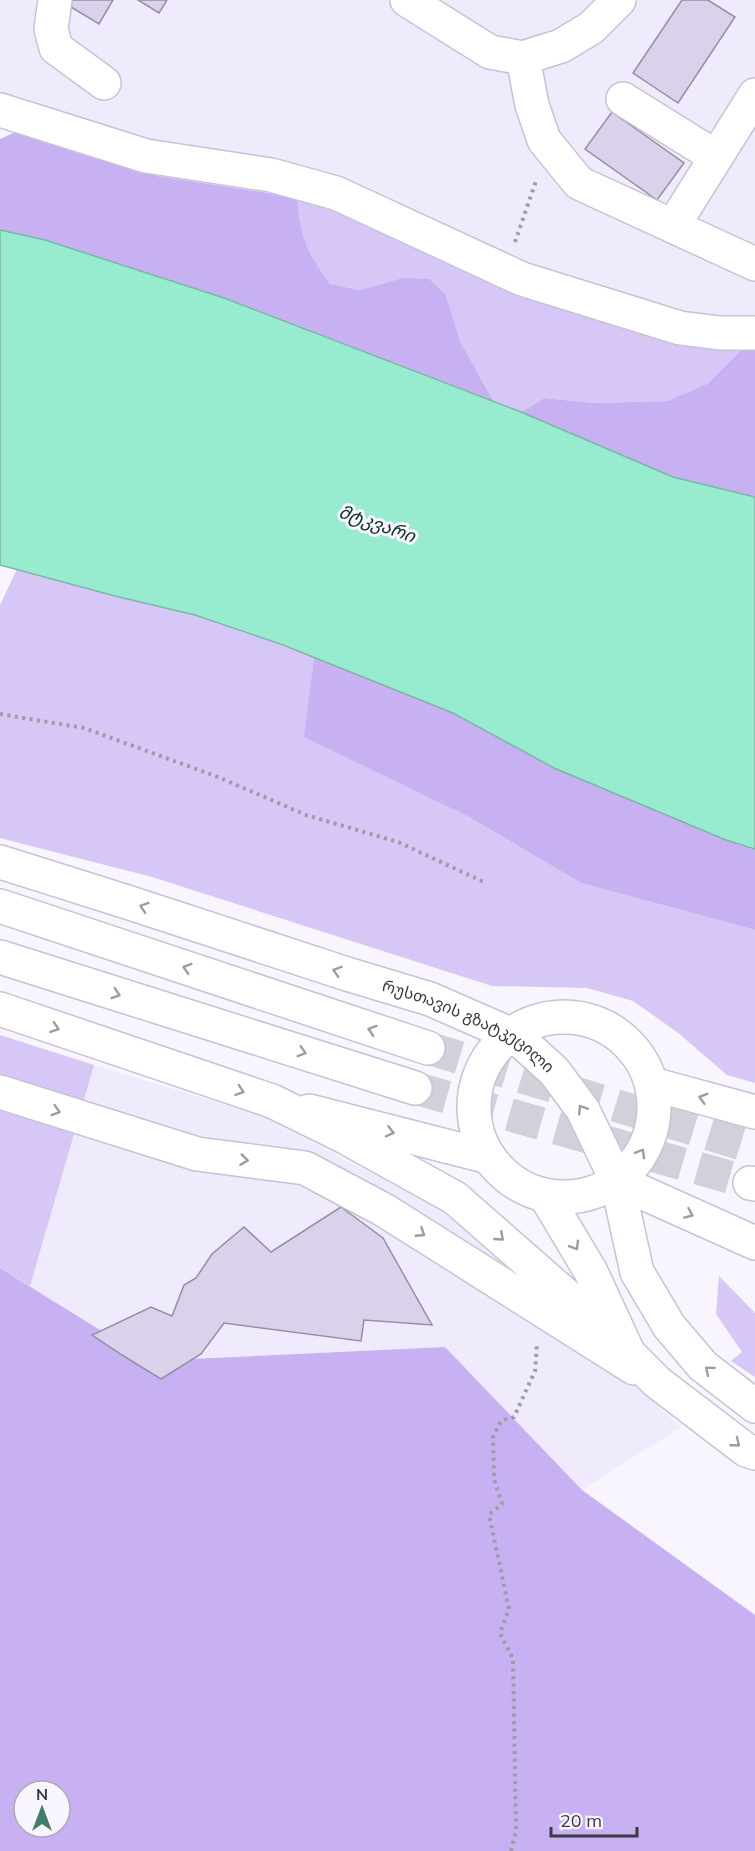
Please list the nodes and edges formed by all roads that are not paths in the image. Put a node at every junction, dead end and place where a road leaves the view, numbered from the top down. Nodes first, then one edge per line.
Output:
1 (55, 0) edge
2 (407, 0) edge
3 (619, 0) edge
4 (523, 58) junction
5 (104, 83) dead end
6 (755, 95) edge
7 (623, 99) dead end
8 (0, 110) edge
9 (716, 156) junction
10 (673, 226) junction
11 (755, 264) edge
12 (755, 333) edge
13 (0, 862) edge
14 (0, 906) edge
15 (0, 957) edge
16 (0, 1009) edge
17 (510, 1034) junction
18 (428, 1048) tunnel mouth
19 (652, 1084) junction
20 (415, 1088) tunnel mouth
21 (0, 1092) edge
22 (272, 1101) junction
23 (755, 1112) edge
24 (489, 1157) junction
25 (617, 1181) junction
26 (545, 1195) junction
27 (755, 1243) edge
28 (627, 1352) junction
29 (657, 1383) junction
30 (755, 1406) edge
31 (755, 1453) edge

1 - 5 main road
2 - 4 main road
3 - 4 main road
4 - 10 main road
6 - 9 main road
7 - 9 main road
8 - 12 main road
9 - 10 main road
10 - 11 main road
17 -> 13 main road, რუსთავის გზატკეცილი
18 -> 14 main road
15 -> 20 main road
16 -> 22 main road
17 - 19 main road
17 - 24 main road
25 -> 17 main road, რუსთავის გზატკეცილი
23 -> 19 main road
25 -> 19 main road
21 -> 29 main road
22 -> 24 main road
22 -> 28 main road
24 - 26 main road
25 - 26 main road
25 -> 27 main road
30 -> 25 main road, რუსთავის გზატკეცილი
26 -> 28 main road
28 - 29 main road
29 -> 31 main road

